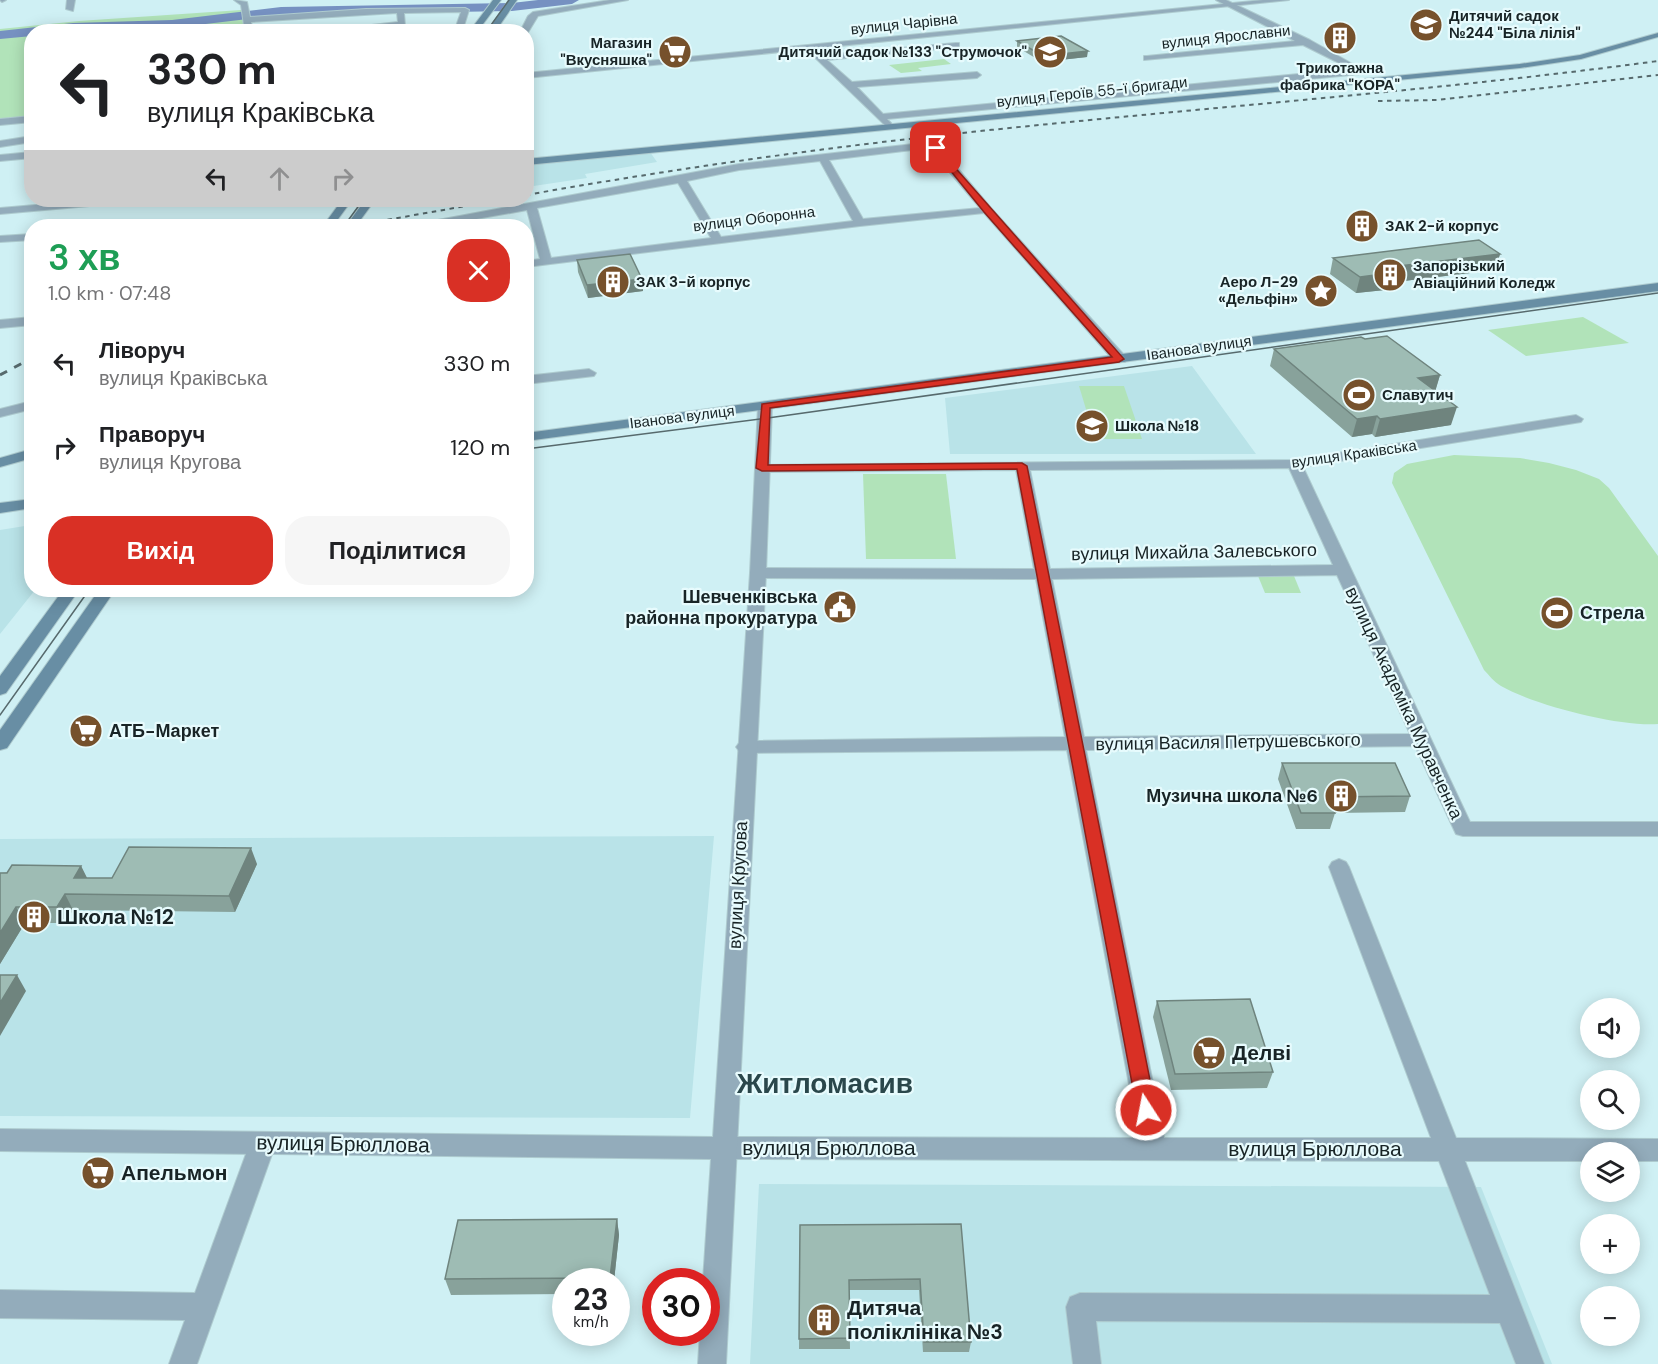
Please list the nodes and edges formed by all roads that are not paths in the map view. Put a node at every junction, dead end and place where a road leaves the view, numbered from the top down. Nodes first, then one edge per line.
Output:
1 (71, 0) edge
2 (497, 0) edge
3 (624, 0) edge
4 (1220, 0) edge
5 (1285, 0) edge
6 (241, 2) edge
7 (1231, 5) junction
8 (509, 6) edge
9 (70, 9) dead end
10 (400, 10) junction
11 (246, 20) junction
12 (247, 24) edge
13 (402, 24) edge
14 (461, 24) edge
15 (479, 24) edge
16 (497, 24) edge
17 (528, 24) edge
18 (1658, 34) edge
19 (1307, 42) junction
20 (956, 45) dead end
21 (809, 48) junction
22 (821, 58) junction
23 (1147, 58) dead end
24 (1361, 72) junction
25 (534, 75) edge
26 (976, 75) dead end
27 (1375, 80) junction
28 (850, 85) junction
29 (880, 117) junction
30 (24, 120) edge
31 (0, 122) edge
32 (890, 127) junction
33 (24, 140) edge
34 (0, 144) edge
35 (24, 156) edge
36 (0, 158) edge
37 (823, 158) junction
38 (534, 161) edge
39 (681, 179) junction
40 (534, 205) edge
41 (27, 207) edge
42 (526, 207) edge
43 (531, 207) edge
44 (987, 210) junction
45 (0, 211) edge
46 (460, 219) edge
47 (860, 223) junction
48 (24, 238) edge
49 (0, 239) edge
50 (717, 240) junction
51 (546, 261) junction
52 (534, 263) edge
53 (1658, 281) edge
54 (1658, 287) edge
55 (24, 322) edge
56 (0, 324) edge
57 (1117, 356) junction
58 (589, 373) dead end
59 (534, 379) edge
60 (765, 406) junction
61 (24, 407) edge
62 (0, 413) edge
63 (1576, 420) dead end
64 (534, 430) edge
65 (534, 436) edge
66 (24, 456) edge
67 (0, 463) edge
68 (1294, 464) junction
69 (1022, 466) junction
70 (762, 468) junction
71 (24, 505) edge
72 (0, 508) edge
73 (1343, 570) junction
74 (758, 573) junction
75 (1044, 574) junction
76 (66, 597) edge
77 (102, 597) edge
78 (0, 689) edge
79 (1421, 740) junction
80 (0, 744) edge
81 (1076, 744) junction
82 (746, 747) junction
83 (1658, 829) edge
84 (1339, 867) dead end
85 (0, 1140) edge
86 (263, 1143) junction
87 (723, 1148) junction
88 (1154, 1149) junction
89 (1447, 1149) junction
90 (1658, 1150) edge
91 (0, 1304) edge
92 (204, 1306) junction
93 (1509, 1309) junction
94 (183, 1364) edge
95 (712, 1364) edge
96 (1087, 1364) edge
97 (1530, 1364) edge

1 - 9 street
2 - 15 main road
3 - 17 street
4 - 7 street
5 - 7 street, вулиця Чарівна
6 - 11 street
7 - 19 street
7 - 21 street, вулиця Чарівна
8 - 16 main road
10 - 11 street
10 - 13 street
10 - 14 street
11 - 12 street
18 - 27 main road, вулиця Героїв 55-ї бригади
19 - 23 street, вулиця Ярославни
19 - 24 street
20 - 22 street
21 - 22 street
21 - 25 street, вулиця Чарівна
22 - 28 street
24 - 27 street
24 - 29 street
26 - 28 street
27 - 32 main road, вулиця Героїв 55-ї бригади
28 - 29 street
29 - 32 street
30 - 31 street
32 - 38 main road, вулиця Героїв 55-ї бригади
33 - 34 street
35 - 36 street
37 - 39 street
37 - 44 street
37 - 47 street
39 - 40 street
39 - 50 street
41 - 45 street
42 - 46 street
43 - 51 street
44 - 47 street, вулиця Оборонна
44 - 57 street
47 - 50 street, вулиця Оборонна
48 - 49 street
50 - 51 street, вулиця Оборонна
51 - 52 street, вулиця Оборонна
53 - 57 main road, Іванова вулиця
54 - 57 main road, Іванова вулиця
55 - 56 street
57 - 60 main road, Іванова вулиця
57 - 64 main road, Іванова вулиця
58 - 59 street
60 - 65 main road, Іванова вулиця
60 - 70 street, вулиця Кругова
61 - 62 street
63 - 68 street, вулиця Краківська
66 - 67 main road
68 - 69 street, вулиця Краківська
68 - 73 street, вулиця Академіка Муравченка
69 - 70 street, вулиця Краківська
69 - 75 street
70 - 74 street, вулиця Кругова
71 - 72 main road
73 - 75 street, вулиця Михайла Залевського
73 - 79 street, вулиця Академіка Муравченка
74 - 75 street, вулиця Михайла Залевського
74 - 82 street, вулиця Кругова
75 - 81 street
76 - 78 main road
77 - 80 main road
79 - 81 street, вулиця Василя Петрушевського
79 - 83 street, вулиця Академіка Муравченка
81 - 82 street, вулиця Василя Петрушевського
81 - 88 street
82 - 87 street, вулиця Кругова
84 - 89 street
85 - 86 street, вулиця Брюллова
86 - 87 street, вулиця Брюллова
86 - 92 street
87 - 88 street, вулиця Брюллова
87 - 95 street, вулиця Кругова
88 - 89 street, вулиця Брюллова
89 - 90 street, вулиця Брюллова
89 - 93 street
91 - 92 street
92 - 94 street
93 - 96 street
93 - 97 street

